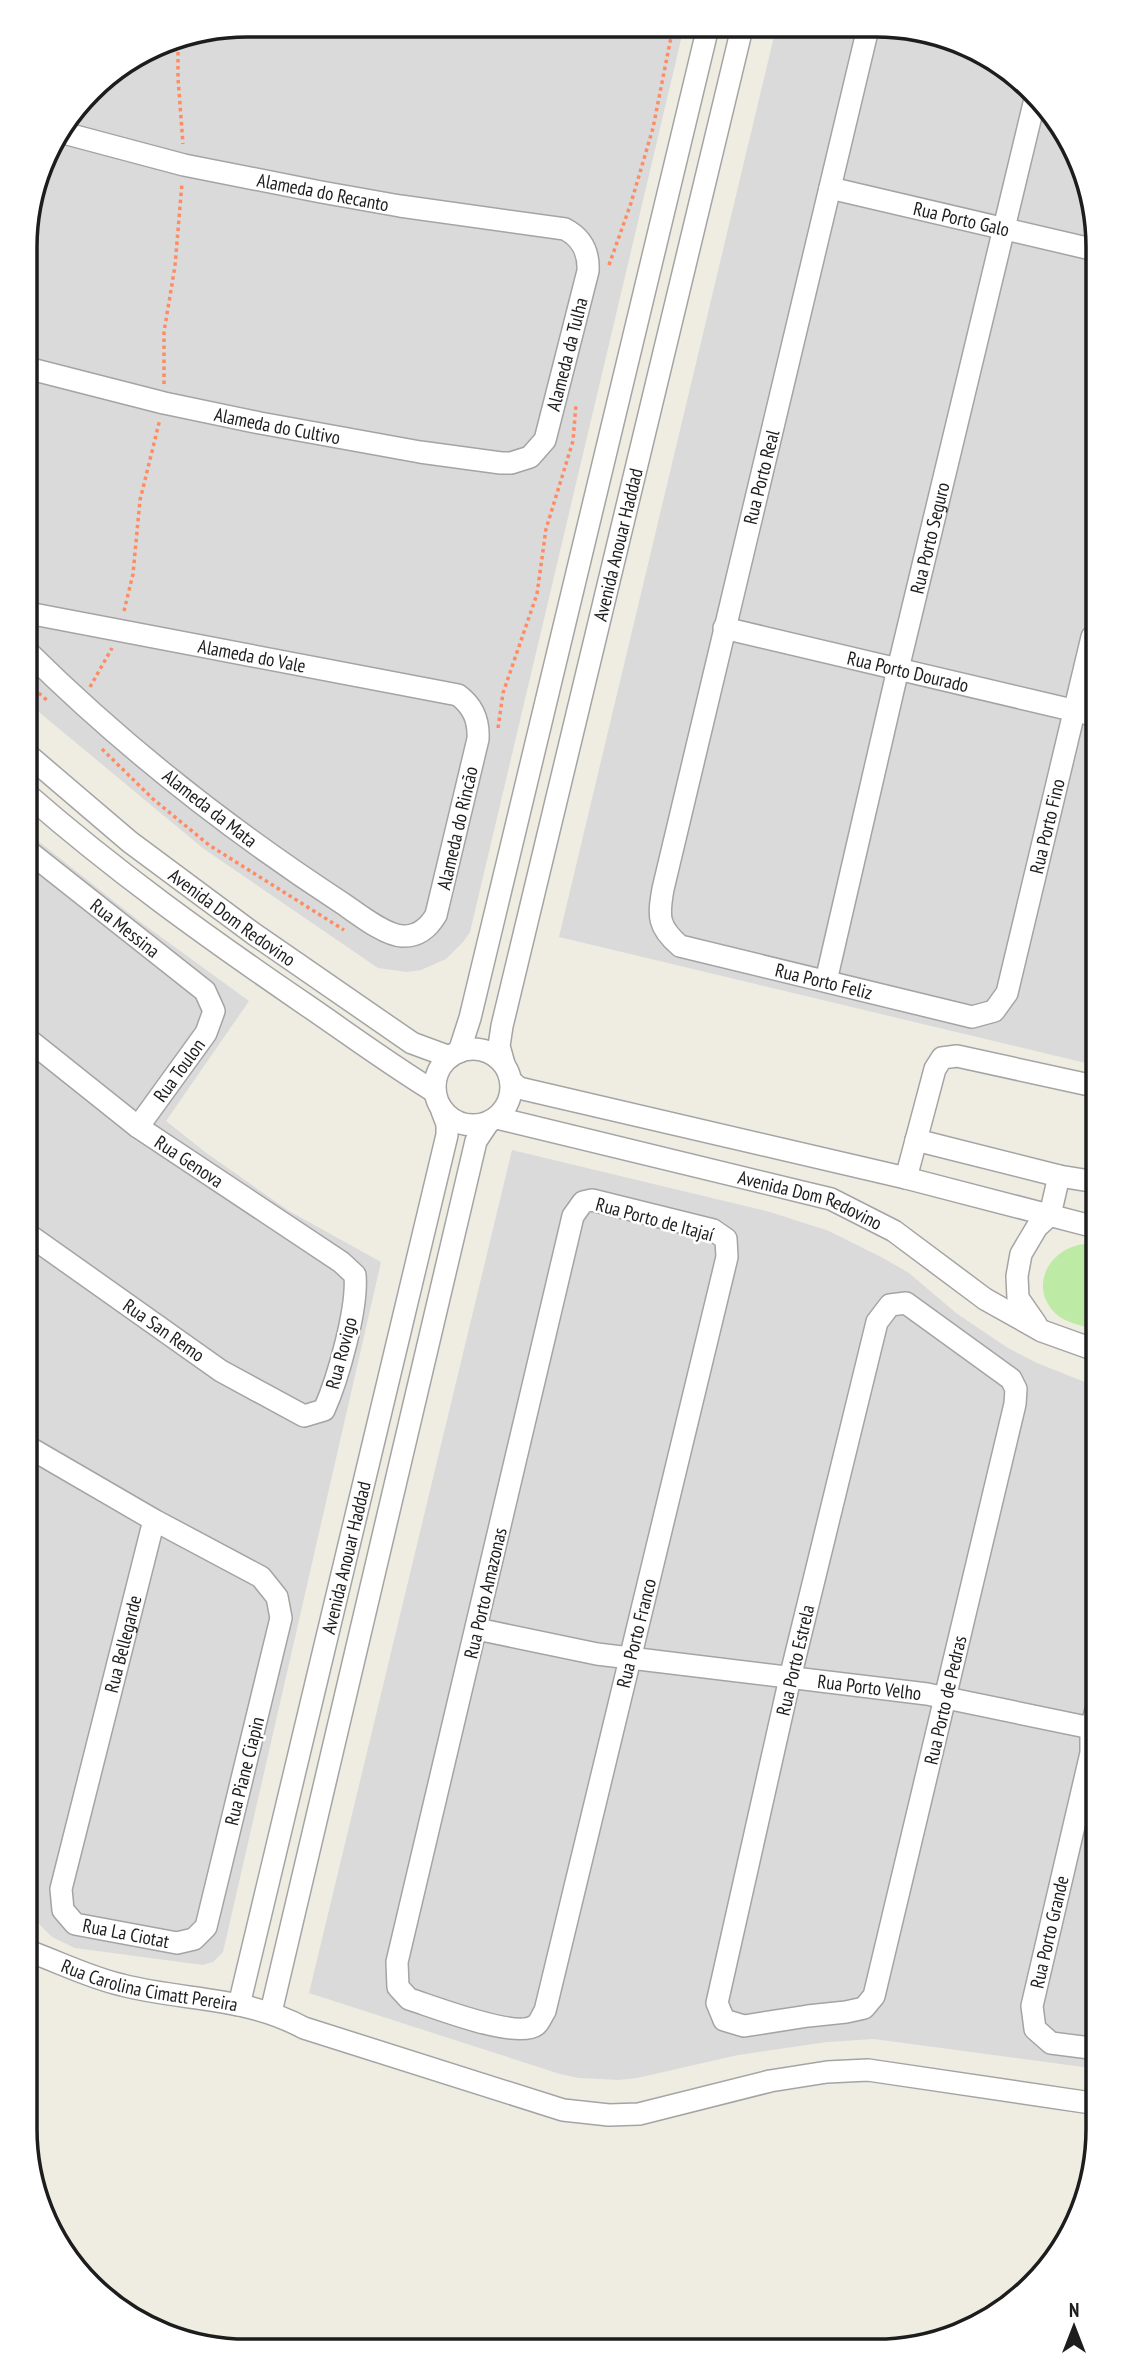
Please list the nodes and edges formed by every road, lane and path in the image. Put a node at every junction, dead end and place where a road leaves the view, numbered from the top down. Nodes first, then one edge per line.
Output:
1 (671, 37) edge
2 (706, 37) edge
3 (740, 37) edge
4 (866, 37) edge
5 (1033, 107) edge
6 (70, 135) edge
7 (830, 188) junction
8 (1005, 229) junction
9 (583, 245) joint
10 (1086, 248) edge
11 (604, 276) dead end
12 (37, 371) edge
13 (576, 401) dead end
14 (530, 457) joint
15 (37, 615) edge
16 (724, 628) junction
17 (37, 660) edge
18 (898, 669) junction
19 (37, 691) edge
20 (471, 708) joint
21 (59, 709) dead end
22 (1084, 713) edge
23 (497, 736) dead end
24 (99, 746) dead end
25 (37, 763) edge
26 (37, 803) edge
27 (37, 858) edge
28 (663, 926) joint
29 (346, 932) dead end
30 (411, 935) joint
31 (826, 981) junction
32 (214, 1011) joint
33 (994, 1011) joint
34 (37, 1046) edge
35 (454, 1054) junction
36 (508, 1073) junction
37 (1086, 1084) edge
38 (439, 1101) junction
39 (492, 1120) junction
40 (138, 1127) junction
41 (916, 1140) junction
42 (1059, 1176) junction
43 (906, 1178) junction
44 (1086, 1180) edge
45 (583, 1202) joint
46 (1050, 1215) junction
47 (1086, 1225) edge
48 (726, 1239) joint
49 (37, 1241) edge
50 (355, 1275) joint
51 (890, 1304) joint
52 (1042, 1331) junction
53 (1086, 1347) edge
54 (304, 1416) joint
55 (37, 1452) edge
56 (154, 1520) junction
57 (477, 1629) junction
58 (629, 1658) junction
59 (790, 1678) junction
60 (946, 1698) junction
61 (1086, 1732) edge
62 (1086, 1769) edge
63 (63, 1910) joint
64 (194, 1939) joint
65 (37, 1954) edge
66 (239, 2005) junction
67 (864, 2008) joint
68 (271, 2012) junction
69 (537, 2025) joint
70 (1086, 2047) edge
71 (1086, 2102) edge

1 - 11 path
2 - 35 street, Avenida Anouar Haddad
3 - 36 street, Avenida Anouar Haddad
4 - 7 street, Rua Porto Real
5 - 8 street, Rua Porto Seguro
6 - 9 street, Alameda do Recanto
7 - 8 street, Rua Porto Galo
7 - 16 street, Rua Porto Real
8 - 10 street, Rua Porto Galo
8 - 18 street, Rua Porto Seguro
9 - 14 street, Alameda da Tulha
12 - 14 street, Alameda do Cultivo
13 - 23 path
15 - 20 street, Alameda do Vale
16 - 18 street, Rua Porto Dourado
16 - 28 street, Rua Porto Real
17 - 30 street, Alameda da Mata
18 - 22 street, Rua Porto Dourado
18 - 31 street, Rua Porto Seguro
19 - 21 path
20 - 30 street, Alameda do Rincão
22 - 33 street, Rua Porto Fino
24 - 29 path
25 - 35 street, Avenida Dom Redovino
26 - 38 street, Avenida Dom Redovino
27 - 32 street, Rua Messina
28 - 31 street, Rua Porto Feliz
31 - 33 street, Rua Porto Feliz
32 - 40 street, Rua Toulon
34 - 40 street, Rua Genova
35 - 36 street, Avenida Dom Redovino
35 - 38 street
36 - 39 street
36 - 43 street, Avenida Dom Redovino
37 - 41 street
38 - 39 street, Avenida Dom Redovino
38 - 66 street, Avenida Anouar Haddad
39 - 52 street, Avenida Dom Redovino
39 - 68 street, Avenida Anouar Haddad
40 - 50 street, Rua Genova
41 - 42 street
41 - 43 street
42 - 44 street
42 - 46 street
43 - 46 street, Avenida Dom Redovino
45 - 48 street, Rua Porto de Itajaí
45 - 57 street, Rua Porto Amazonas
46 - 47 street, Avenida Dom Redovino
46 - 52 street
48 - 58 street, Rua Porto Franco
49 - 54 street, Rua San Remo
50 - 54 street, Rua Rovigo
51 - 59 street, Rua Porto Estrela
51 - 60 street, Rua Porto de Pedras
52 - 53 street, Avenida Dom Redovino
55 - 56 street
56 - 63 street, Rua Bellegarde
56 - 64 street, Rua Piane Ciapin
57 - 58 street, Rua Porto Velho
57 - 69 street, Rua Porto Amazonas
58 - 59 street, Rua Porto Velho
58 - 69 street, Rua Porto Franco
59 - 60 street, Rua Porto Velho
59 - 67 street, Rua Porto Estrela
60 - 61 street, Rua Porto Velho
60 - 67 street, Rua Porto de Pedras
62 - 70 street, Rua Porto Grande
63 - 64 street, Rua La Ciotat
65 - 66 street, Rua Carolina Cimatt Pereira
66 - 68 street, Rua Carolina Cimatt Pereira
68 - 71 street, Rua Carolina Cimatt Pereira

